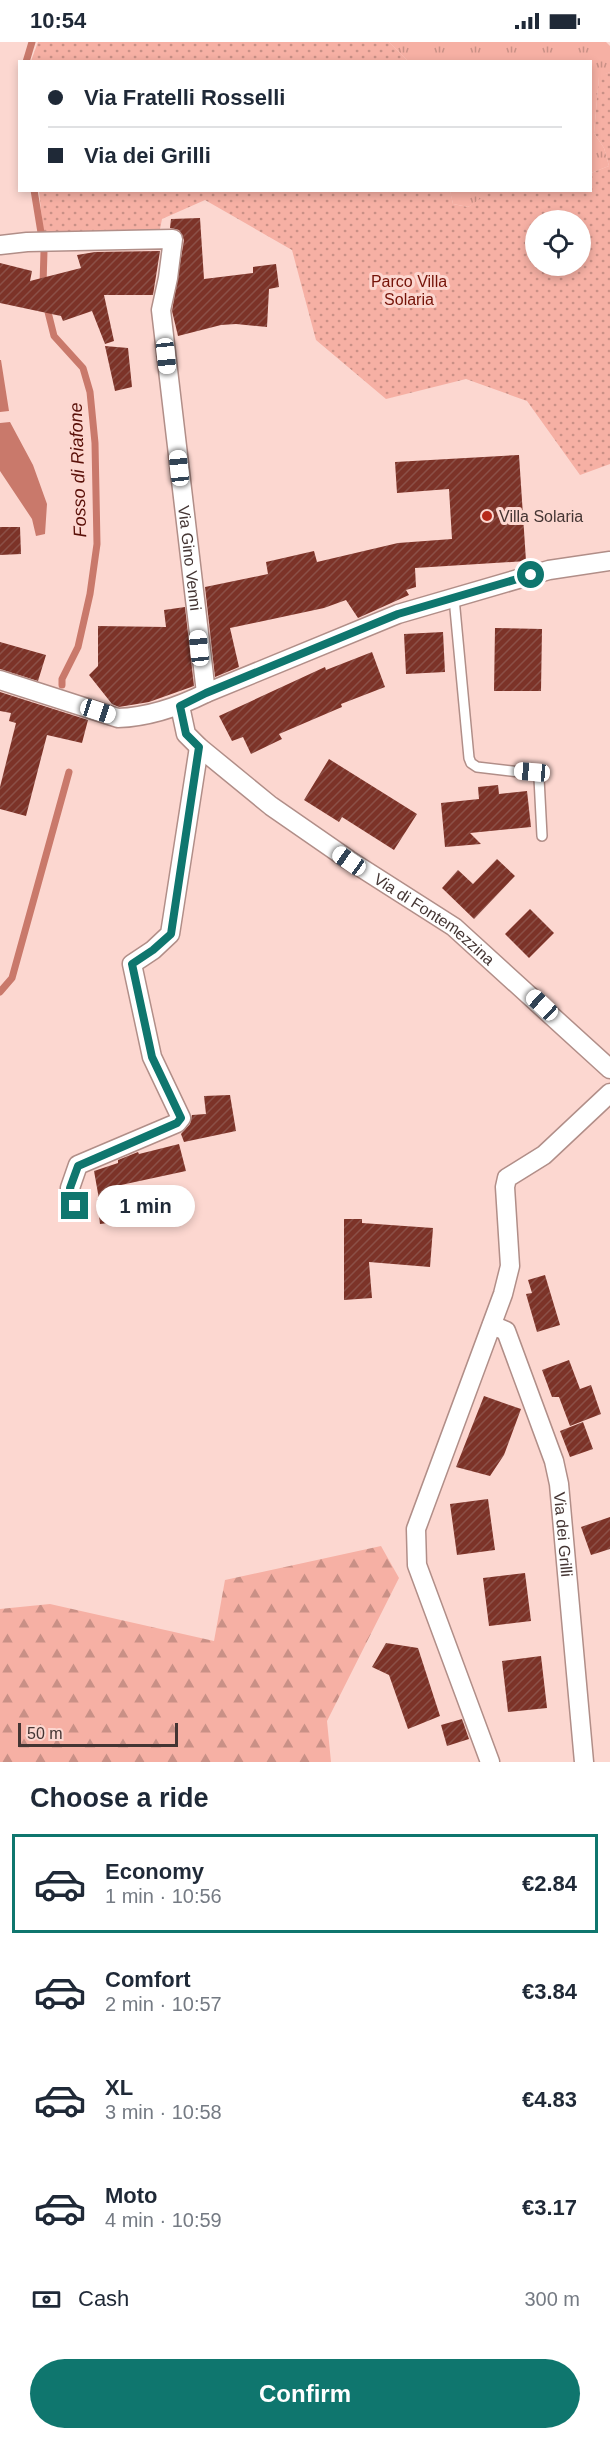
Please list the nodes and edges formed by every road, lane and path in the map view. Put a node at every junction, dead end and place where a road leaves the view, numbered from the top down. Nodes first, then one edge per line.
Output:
1 (0, 245) edge
2 (610, 561) edge
3 (454, 598) junction
4 (0, 680) edge
5 (206, 693) junction
6 (180, 706) junction
7 (199, 747) junction
8 (542, 836) dead end
9 (610, 1069) edge
10 (610, 1093) edge
11 (75, 1206) dead end
12 (492, 1325) junction
13 (483, 1759) edge
14 (584, 1762) edge

1 - 5 street, Via Gino Venni
2 - 3 street
3 - 5 street
3 - 8 lane
4 - 6 street
5 - 6 street
6 - 7 street, Via di Fontemezzina
7 - 9 street, Via di Fontemezzina
7 - 11 street
10 - 12 street
12 - 13 street
12 - 14 street, Via dei Grilli

